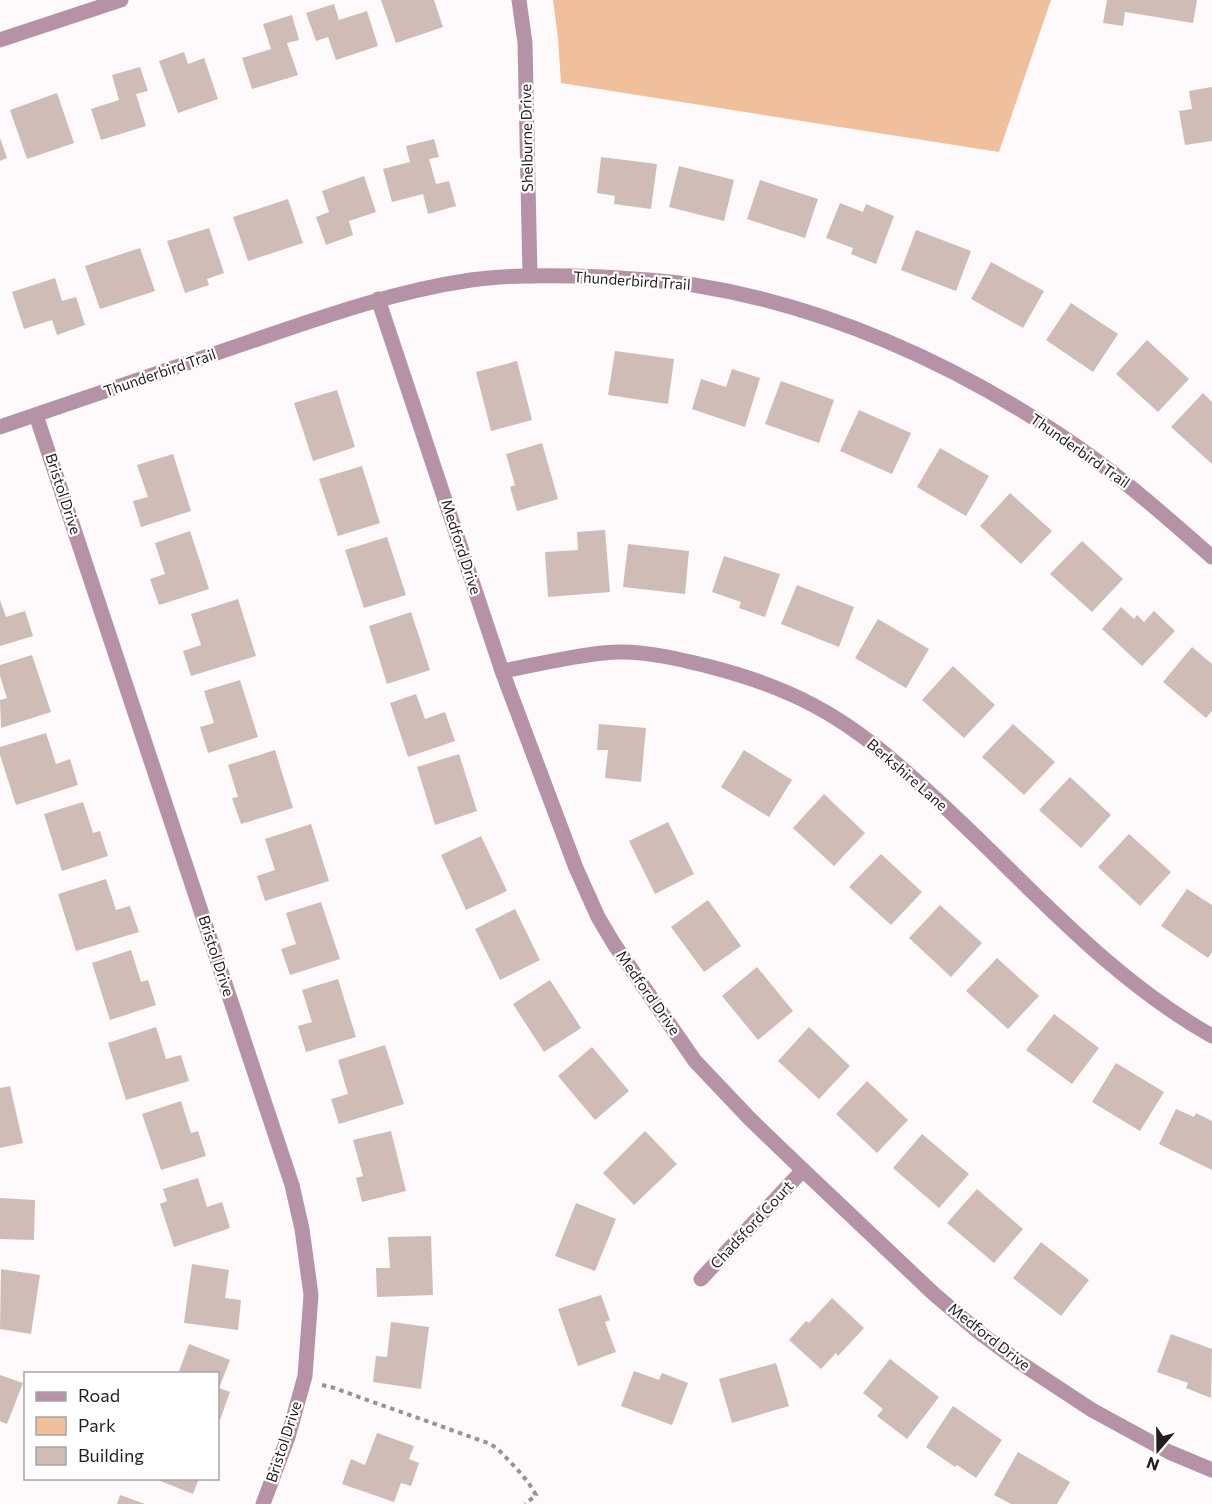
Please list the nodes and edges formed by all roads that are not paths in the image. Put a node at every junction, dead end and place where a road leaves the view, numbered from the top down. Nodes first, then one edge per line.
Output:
1 (121, 0) edge
2 (519, 0) edge
3 (0, 40) edge
4 (530, 276) junction
5 (378, 299) junction
6 (36, 415) junction
7 (0, 427) edge
8 (1212, 556) edge
9 (502, 671) junction
10 (1212, 1036) edge
11 (803, 1170) junction
12 (701, 1279) dead end
13 (1212, 1470) edge
14 (263, 1504) edge

1 - 3 street
2 - 4 street, Shelburne Drive
4 - 5 street, Thunderbird Trail
4 - 8 street, Thunderbird Trail
5 - 6 street, Thunderbird Trail
5 - 9 street, Medford Drive
6 - 7 street, Thunderbird Trail
6 - 14 street, Bristol Drive
9 - 10 street, Berkshire Lane
9 - 11 street, Medford Drive
11 - 12 street, Chadsford Court
11 - 13 street, Medford Drive

